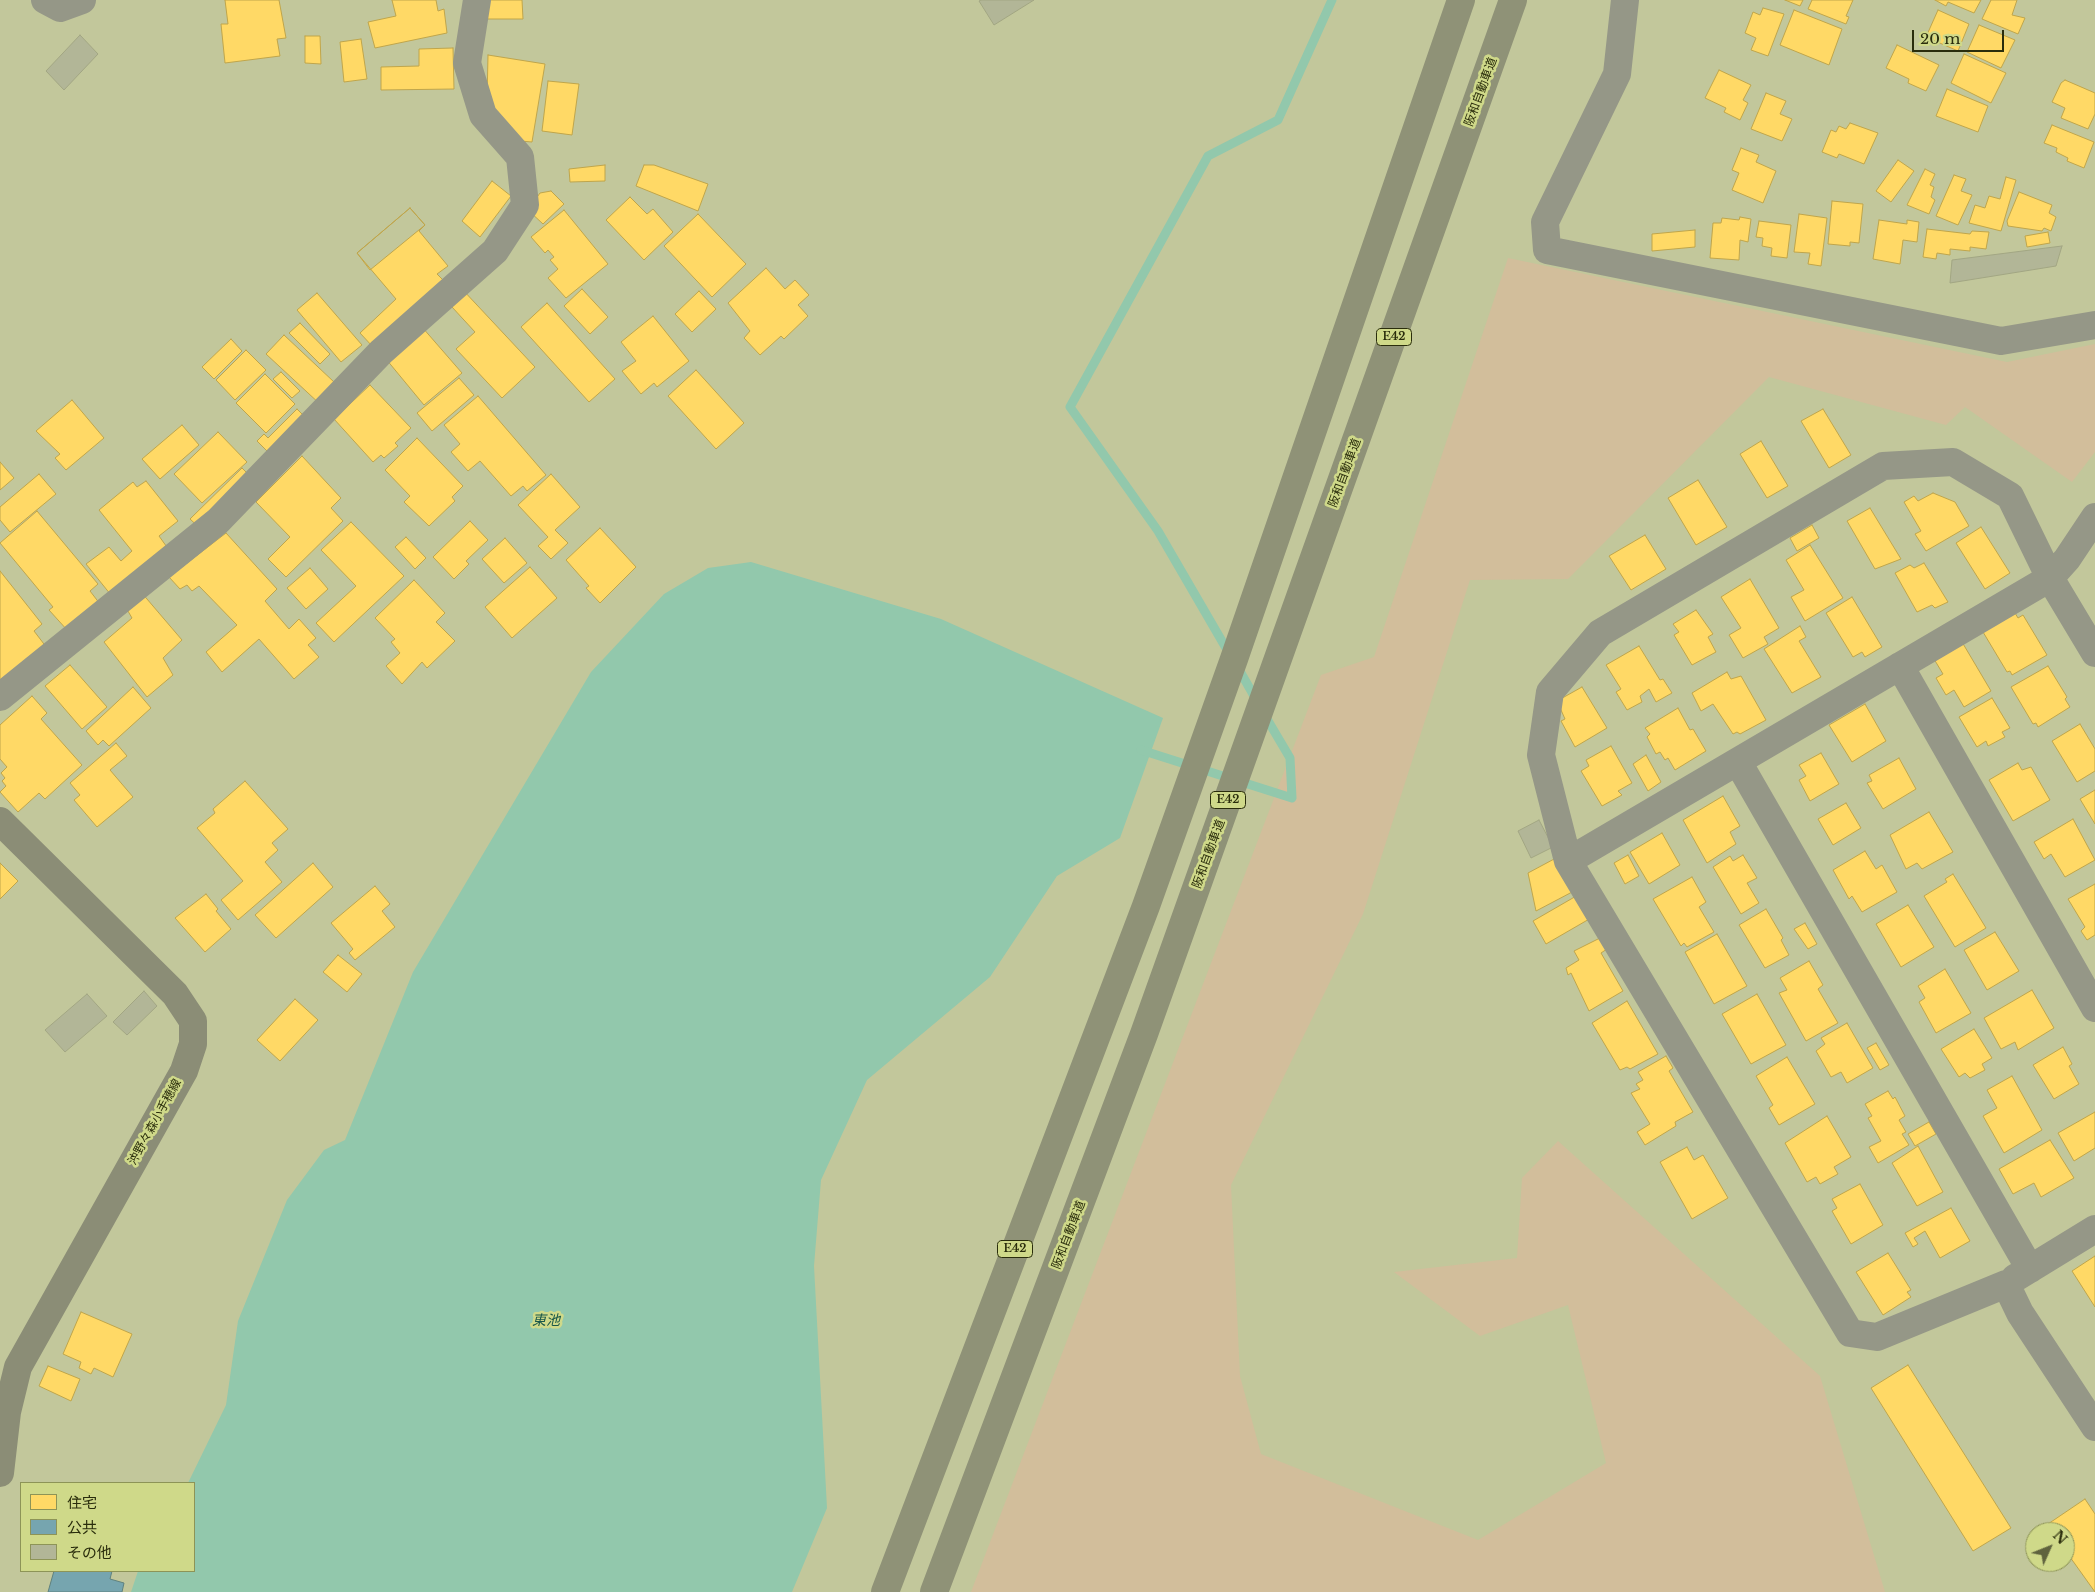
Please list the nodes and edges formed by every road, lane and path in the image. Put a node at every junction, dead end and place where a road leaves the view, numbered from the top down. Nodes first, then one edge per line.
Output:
1 (45, 0) edge
2 (82, 0) edge
3 (476, 0) edge
4 (1461, 0) edge
5 (1513, 0) edge
6 (1625, 0) edge
7 (2095, 325) edge
8 (2095, 517) edge
9 (2050, 578) junction
10 (2095, 653) edge
11 (1900, 666) junction
12 (0, 697) edge
13 (1738, 762) junction
14 (0, 821) edge
15 (1568, 861) junction
16 (2095, 1008) edge
17 (2095, 1229) edge
18 (2030, 1269) junction
19 (2006, 1284) junction
20 (2095, 1427) edge
21 (0, 1473) edge
22 (885, 1592) edge
23 (934, 1592) edge

1 - 2 street
3 - 12 street
4 - 22 highway, E42
5 - 23 highway, 阪和自動車道 / E42
6 - 7 street
8 - 9 street
9 - 10 street
9 - 11 street
9 - 15 street
11 - 13 street
11 - 16 street
13 - 15 street
13 - 18 street
14 - 21 main road, 沖野々森小手穂線
15 - 19 street
17 - 18 street
18 - 19 street
19 - 20 street

